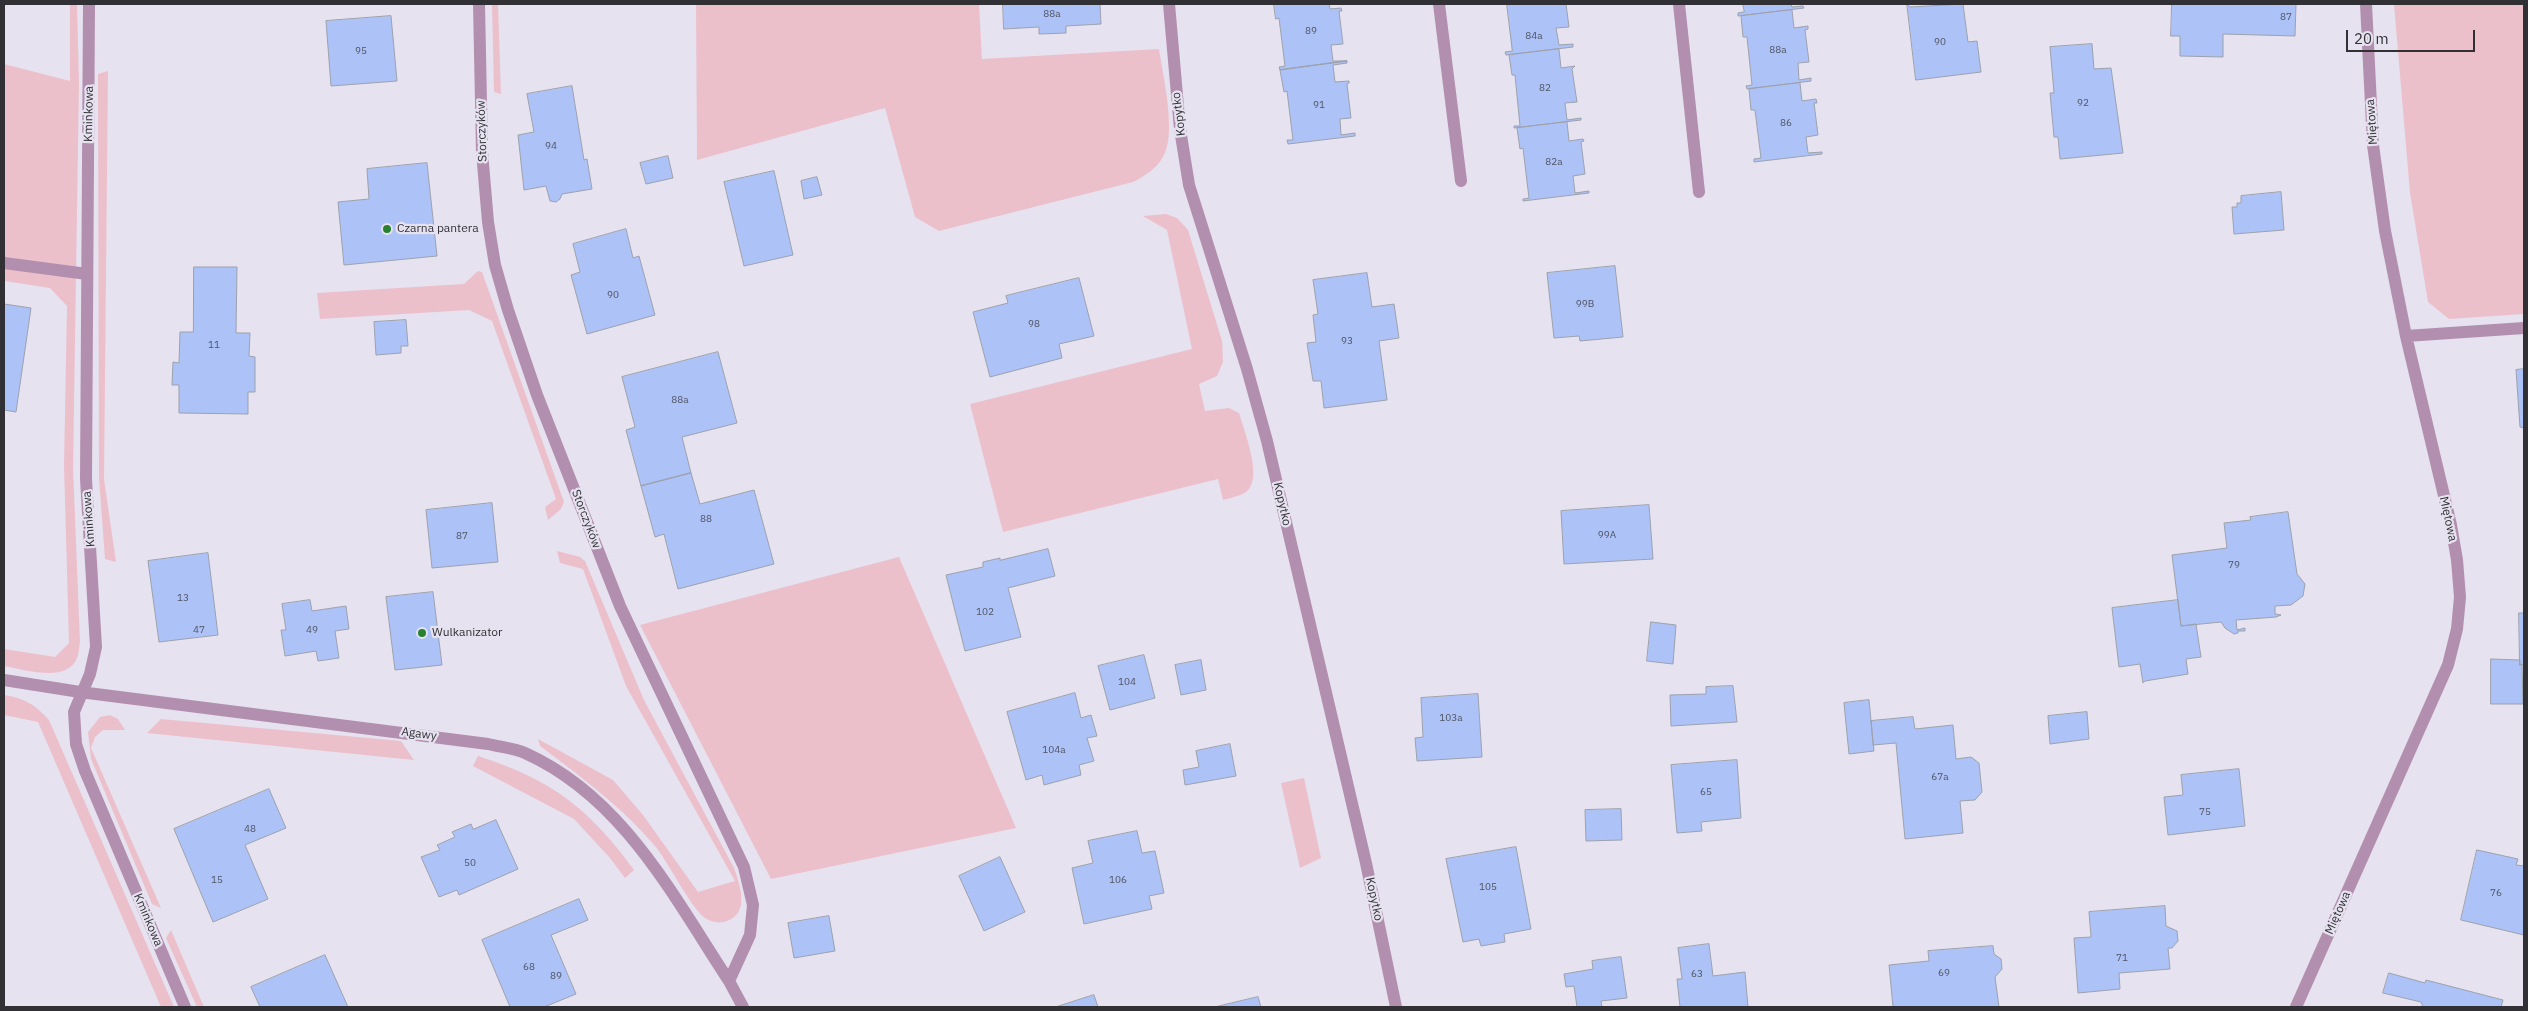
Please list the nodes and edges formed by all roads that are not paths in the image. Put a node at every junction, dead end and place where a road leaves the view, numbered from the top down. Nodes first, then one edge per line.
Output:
1 (89, 4) edge
2 (479, 4) edge
3 (1169, 4) edge
4 (1439, 4) edge
5 (1679, 4) edge
6 (2366, 4) edge
7 (1461, 181) dead end
8 (1699, 192) dead end
9 (4, 263) edge
10 (87, 274) junction
11 (2524, 328) edge
12 (2406, 336) junction
13 (4, 680) edge
14 (80, 692) junction
15 (729, 981) junction
16 (185, 1007) edge
17 (743, 1007) edge
18 (1396, 1007) edge
19 (2296, 1007) edge

1 - 10 street, Kminkowa
2 - 15 street, Storczyków
3 - 18 street, Kopytko
4 - 7 street
5 - 8 street
6 - 12 street, Miętowa
9 - 10 street
10 - 14 street, Kminkowa
11 - 12 street
12 - 19 street, Miętowa
13 - 14 street, Agawy
14 - 15 street, Agawy
14 - 16 street, Kminkowa
15 - 17 street

